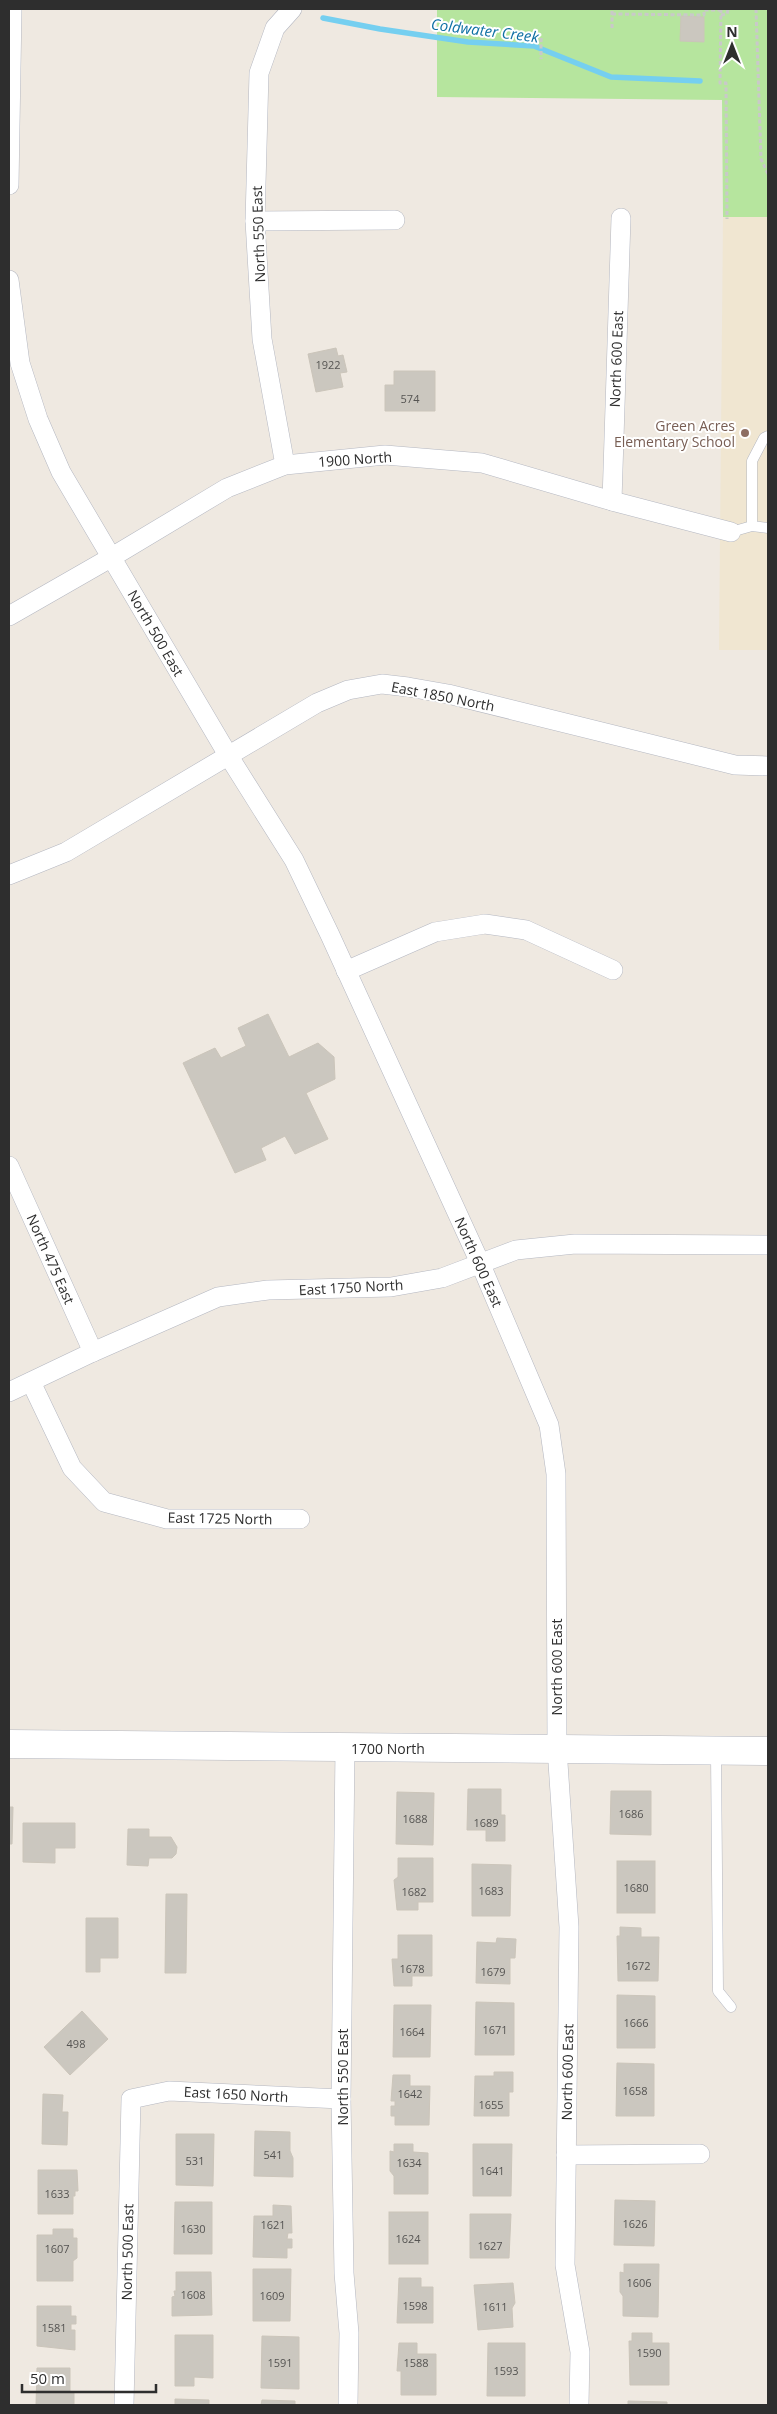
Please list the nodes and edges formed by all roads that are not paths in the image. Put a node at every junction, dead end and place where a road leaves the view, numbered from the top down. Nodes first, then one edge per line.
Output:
1 (12, 9) edge
2 (292, 9) edge
3 (9, 185) edge
4 (621, 218) dead end
5 (395, 220) dead end
6 (255, 221) junction
7 (9, 280) edge
8 (14, 365) edge
9 (768, 436) edge
10 (285, 465) junction
11 (612, 501) junction
12 (752, 526) junction
13 (768, 528) edge
14 (731, 532) joint
15 (112, 557) junction
16 (9, 616) edge
17 (228, 755) junction
18 (768, 766) edge
19 (9, 874) edge
20 (613, 970) dead end
21 (346, 971) junction
22 (9, 1166) edge
23 (768, 1244) edge
24 (481, 1265) junction
25 (92, 1352) junction
26 (31, 1382) junction
27 (9, 1392) edge
28 (300, 1519) dead end
29 (9, 1744) edge
30 (345, 1748) junction
31 (556, 1748) junction
32 (716, 1751) junction
33 (768, 1751) edge
34 (731, 2007) dead end
35 (341, 2098) junction
36 (131, 2099) joint
37 (700, 2154) dead end
38 (566, 2155) junction
39 (124, 2405) edge
40 (348, 2405) edge
41 (580, 2405) edge

1 - 3 street
2 - 6 street, North 550 East
4 - 11 street, North 600 East
5 - 6 street
6 - 10 street, North 550 East
7 - 8 street, North 500 East
8 - 15 street, North 500 East
9 - 12 lane
10 - 11 street, 1900 North
10 - 15 street, 1900 North
11 - 14 street, 1900 North
12 - 13 lane
12 - 14 lane
15 - 16 street, 1900 North
15 - 17 street, North 500 East
17 - 18 street, East 1850 North
17 - 19 street, East 1850 North
17 - 21 street, North 500 East
20 - 21 street
21 - 24 street, North 600 East
22 - 25 street, North 475 East
23 - 24 street, East 1750 North
24 - 25 street, East 1750 North
24 - 31 street, North 600 East
25 - 26 street, East 1750 North
26 - 27 street, East 1750 North
26 - 28 street, East 1725 North
29 - 30 street, 1700 North
30 - 31 street, 1700 North
30 - 35 street, North 550 East
31 - 32 street, 1700 North
31 - 38 street, North 600 East
32 - 33 street, 1700 North
32 - 34 lane
35 - 36 street, East 1650 North
35 - 40 street, North 550 East
36 - 39 street, North 500 East
37 - 38 street
38 - 41 street, North 600 East

